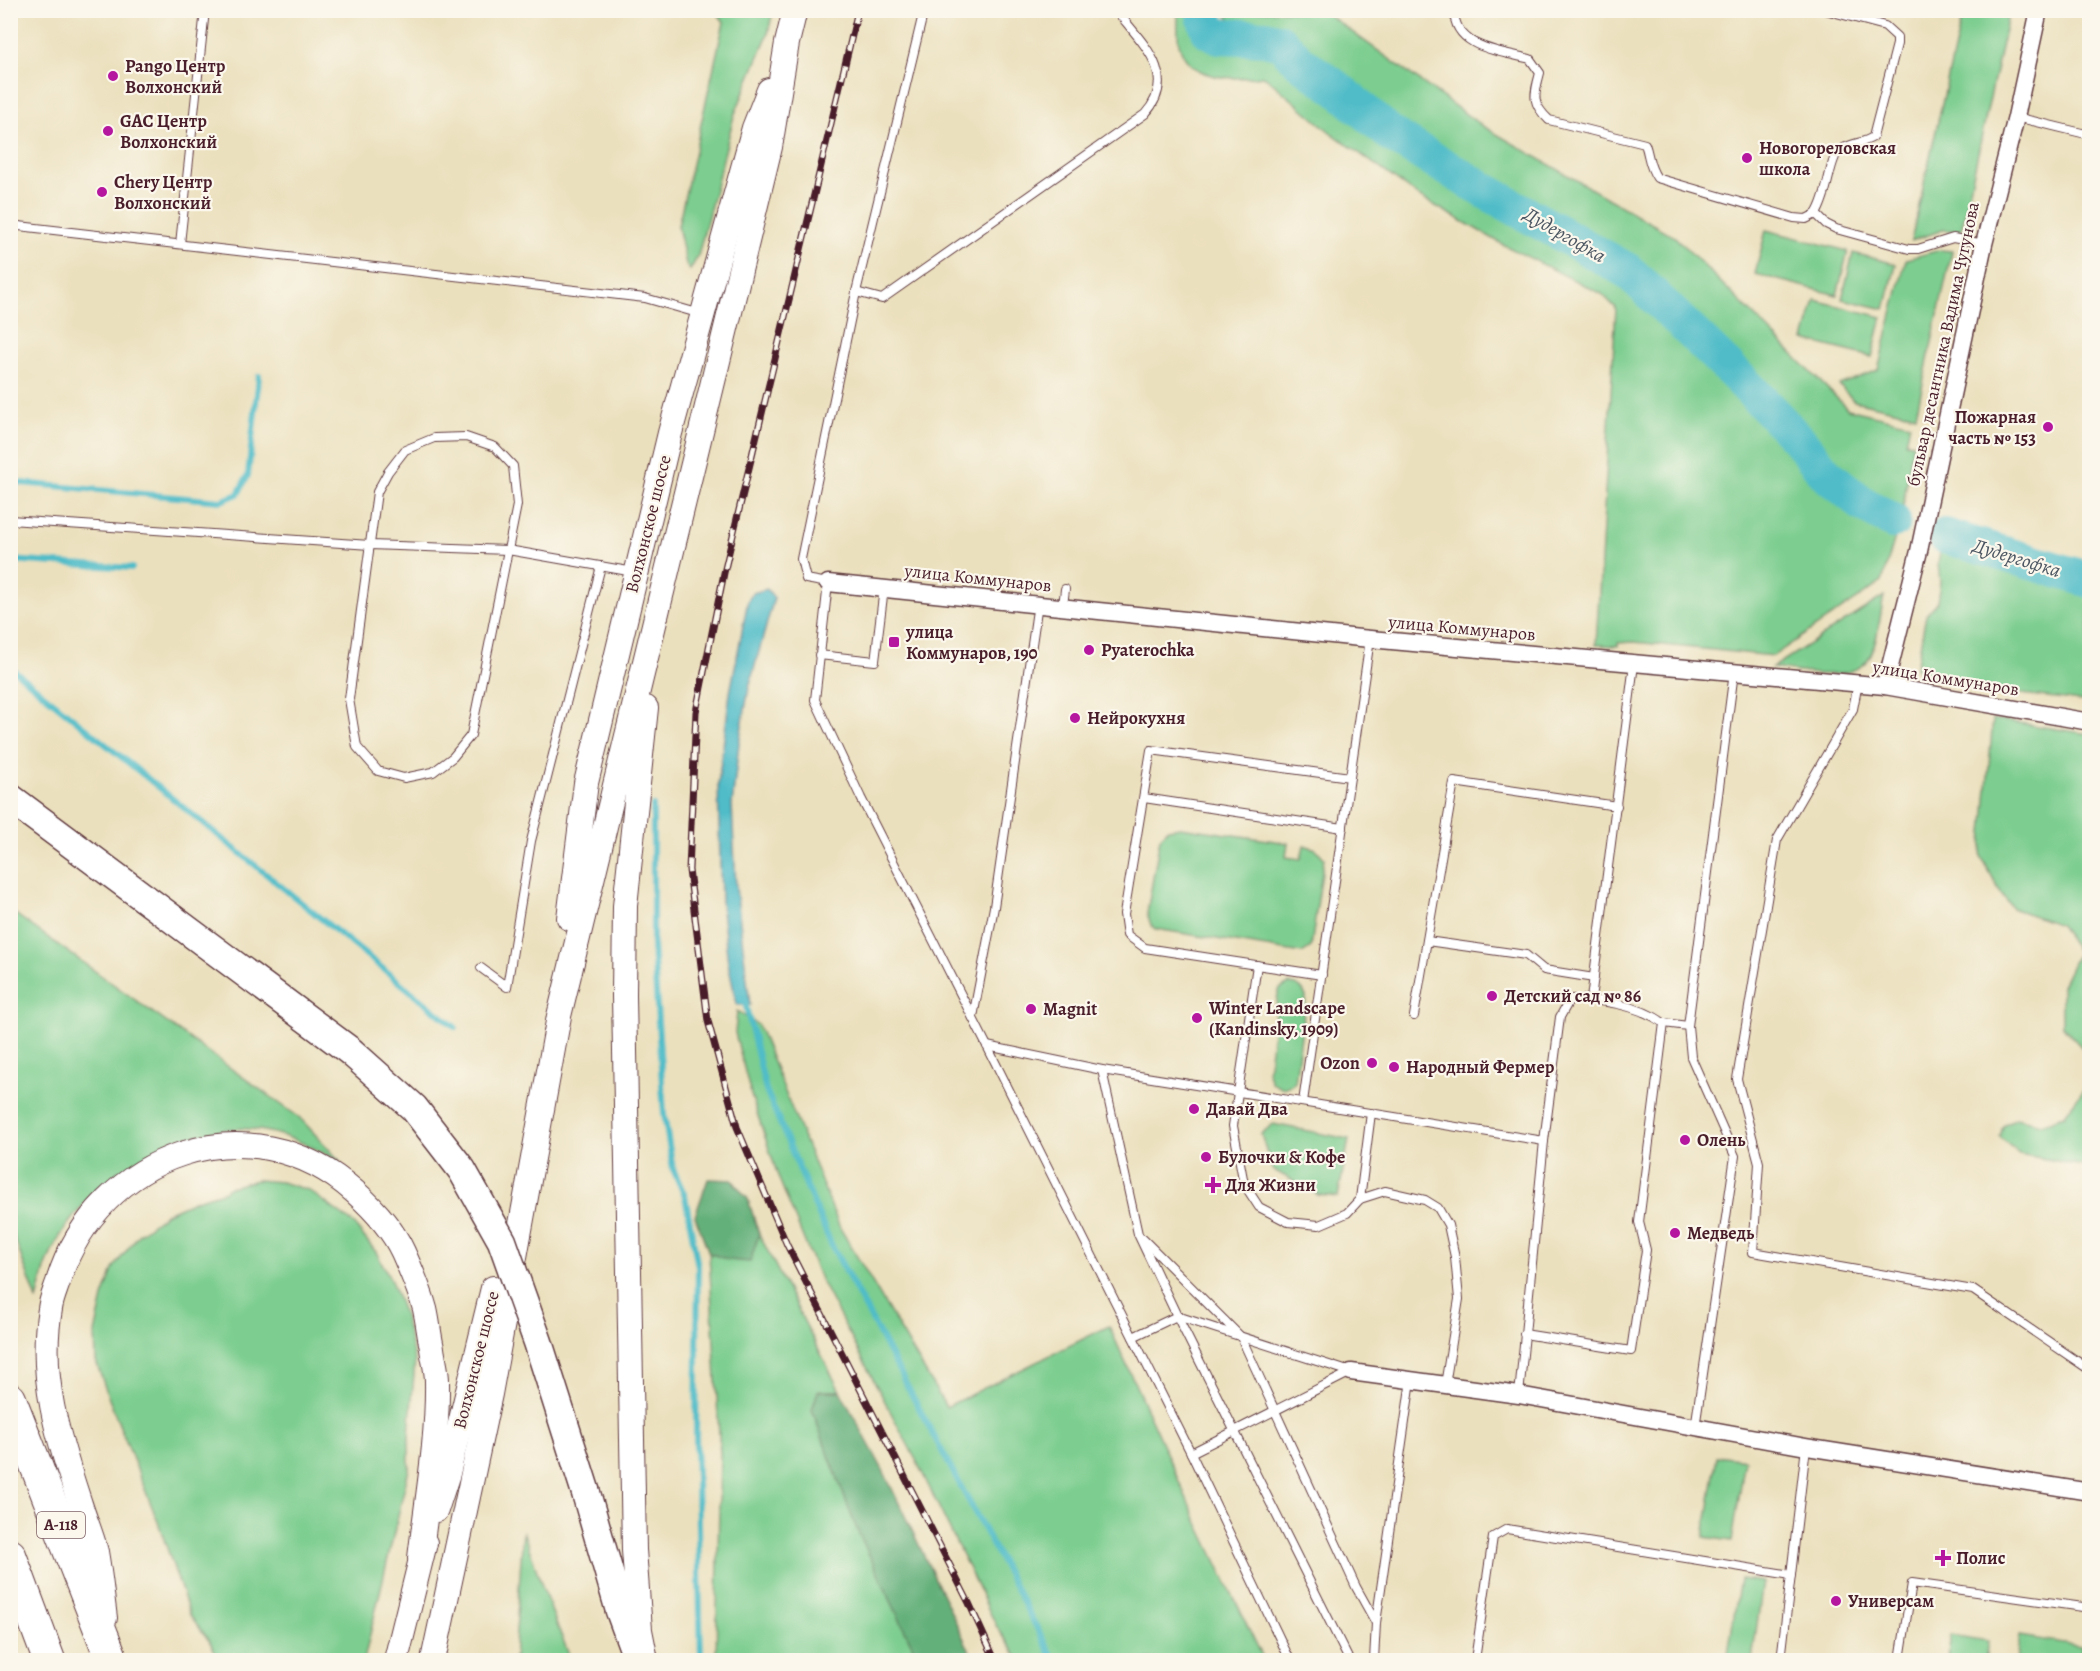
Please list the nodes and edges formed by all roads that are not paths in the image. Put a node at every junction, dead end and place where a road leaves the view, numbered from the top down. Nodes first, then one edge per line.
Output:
1 (205, 10) edge
2 (795, 10) edge
3 (924, 10) edge
4 (1116, 10) edge
5 (1454, 10) edge
6 (1825, 10) edge
7 (2039, 10) edge
8 (787, 43) junction
9 (2016, 117) junction
10 (2090, 135) edge
11 (1816, 214) junction
12 (10, 225) edge
13 (180, 244) junction
14 (1983, 244) junction
15 (856, 292) junction
16 (702, 314) junction
17 (727, 321) junction
18 (10, 520) edge
19 (370, 545) junction
20 (508, 550) junction
21 (601, 566) junction
22 (636, 572) junction
23 (663, 582) junction
24 (828, 583) junction
25 (884, 588) junction
26 (1065, 589) dead end
27 (1038, 603) junction
28 (1064, 606) junction
29 (1370, 639) junction
30 (819, 655) junction
31 (1634, 663) junction
32 (1734, 672) junction
33 (1858, 683) junction
34 (1885, 686) junction
35 (2090, 722) edge
36 (1350, 777) junction
37 (10, 798) edge
38 (1144, 798) junction
39 (1617, 806) junction
40 (1343, 828) junction
41 (1427, 941) junction
42 (1257, 965) junction
43 (481, 968) dead end
44 (1322, 975) junction
45 (1594, 978) junction
46 (1591, 999) junction
47 (559, 1016) junction
48 (1414, 1016) dead end
49 (973, 1018) junction
50 (1664, 1023) junction
51 (1688, 1026) junction
52 (987, 1046) junction
53 (550, 1059) junction
54 (1102, 1070) junction
55 (1238, 1092) junction
56 (1303, 1102) junction
57 (1371, 1113) junction
58 (1544, 1141) junction
59 (1360, 1199) junction
60 (1138, 1233) junction
61 (1177, 1316) junction
62 (1524, 1334) junction
63 (1133, 1337) junction
64 (1241, 1337) junction
65 (2090, 1370) edge
66 (1352, 1372) junction
67 (1411, 1380) junction
68 (1445, 1385) junction
69 (1519, 1395) junction
70 (10, 1399) edge
71 (1275, 1410) junction
72 (1695, 1428) junction
73 (1234, 1431) junction
74 (1806, 1448) junction
75 (1191, 1453) junction
76 (2090, 1492) edge
77 (420, 1558) junction
78 (12, 1562) edge
79 (1791, 1575) junction
80 (2090, 1608) edge
81 (1376, 1623) junction
82 (441, 1628) junction
83 (2090, 1654) edge
84 (111, 1656) edge
85 (49, 1660) edge
86 (396, 1660) edge
87 (434, 1660) edge
88 (441, 1660) edge
89 (638, 1660) edge
90 (646, 1660) edge
91 (1290, 1660) edge
92 (1349, 1660) edge
93 (1374, 1660) edge
94 (1475, 1660) edge
95 (1781, 1660) edge
96 (1900, 1660) edge
97 (2089, 1660) edge

1 - 13 lane
2 - 8 main road, Волхонское шоссе
3 - 15 lane
4 - 15 lane
5 - 11 lane
6 - 11 lane
7 - 9 street, бульвар десантника Вадима Чугунова
8 - 16 main road, Волхонское шоссе
8 - 17 main road, Волхонское шоссе
9 - 10 lane
9 - 14 street, бульвар десантника Вадима Чугунова
11 - 14 lane
12 - 13 lane
13 - 16 lane
14 - 34 street, бульвар десантника Вадима Чугунова
15 - 24 lane
16 - 17 street
16 - 22 main road, Волхонское шоссе
17 - 23 main road, Волхонское шоссе
18 - 19 lane
19 - 20 lane
19 - 20 lane
19 - 20 lane
20 - 21 lane
21 - 22 lane
21 - 43 lane
22 - 23 main road
22 - 47 main road, Волхонское шоссе
23 - 47 main road, Волхонское шоссе
23 - 90 main road
24 - 25 street, улица Коммунаров
24 - 30 lane
25 - 27 street, улица Коммунаров
25 - 30 lane
26 - 28 lane
27 - 28 street, улица Коммунаров
27 - 49 lane
28 - 29 street, улица Коммунаров
29 - 31 street, улица Коммунаров
29 - 36 lane
30 - 49 lane
31 - 32 street, улица Коммунаров
31 - 39 lane
32 - 33 street, улица Коммунаров
32 - 51 lane
33 - 34 street, улица Коммунаров
33 - 65 lane
34 - 35 street, улица Коммунаров
36 - 38 lane
36 - 40 lane
37 - 89 highway, bridge
38 - 40 lane
38 - 42 lane
39 - 41 lane
39 - 45 lane
40 - 44 lane
41 - 45 lane
41 - 48 lane
42 - 44 lane
42 - 55 lane
44 - 56 lane
45 - 46 lane
46 - 50 lane
46 - 58 lane
47 - 53 main road, Волхонское шоссе
49 - 52 lane
50 - 51 lane
50 - 62 lane
51 - 72 lane
52 - 54 lane
52 - 63 lane
53 - 77 main road, Волхонское шоссе
53 - 82 main road, Волхонское шоссе
54 - 55 lane
54 - 60 lane
55 - 56 lane
55 - 59 lane
56 - 57 lane
57 - 58 lane
57 - 59 lane
58 - 62 lane
59 - 68 lane
60 - 61 lane
60 - 64 lane
61 - 63 lane
61 - 64 lane
61 - 73 lane
62 - 69 lane
63 - 75 lane
64 - 66 lane
64 - 71 lane
66 - 67 street
66 - 71 lane
67 - 68 street
67 - 81 lane
68 - 69 street
69 - 72 street
70 - 84 highway, А-118
71 - 73 lane
71 - 81 lane
72 - 74 street
73 - 75 lane
73 - 92 lane
74 - 76 street
74 - 79 lane
75 - 91 lane
77 - 84 main road
77 - 86 main road, Волхонское шоссе
78 - 85 highway
79 - 94 lane
79 - 95 lane
80 - 96 lane
81 - 93 lane
82 - 87 main road
82 - 88 main road
83 - 97 lane

